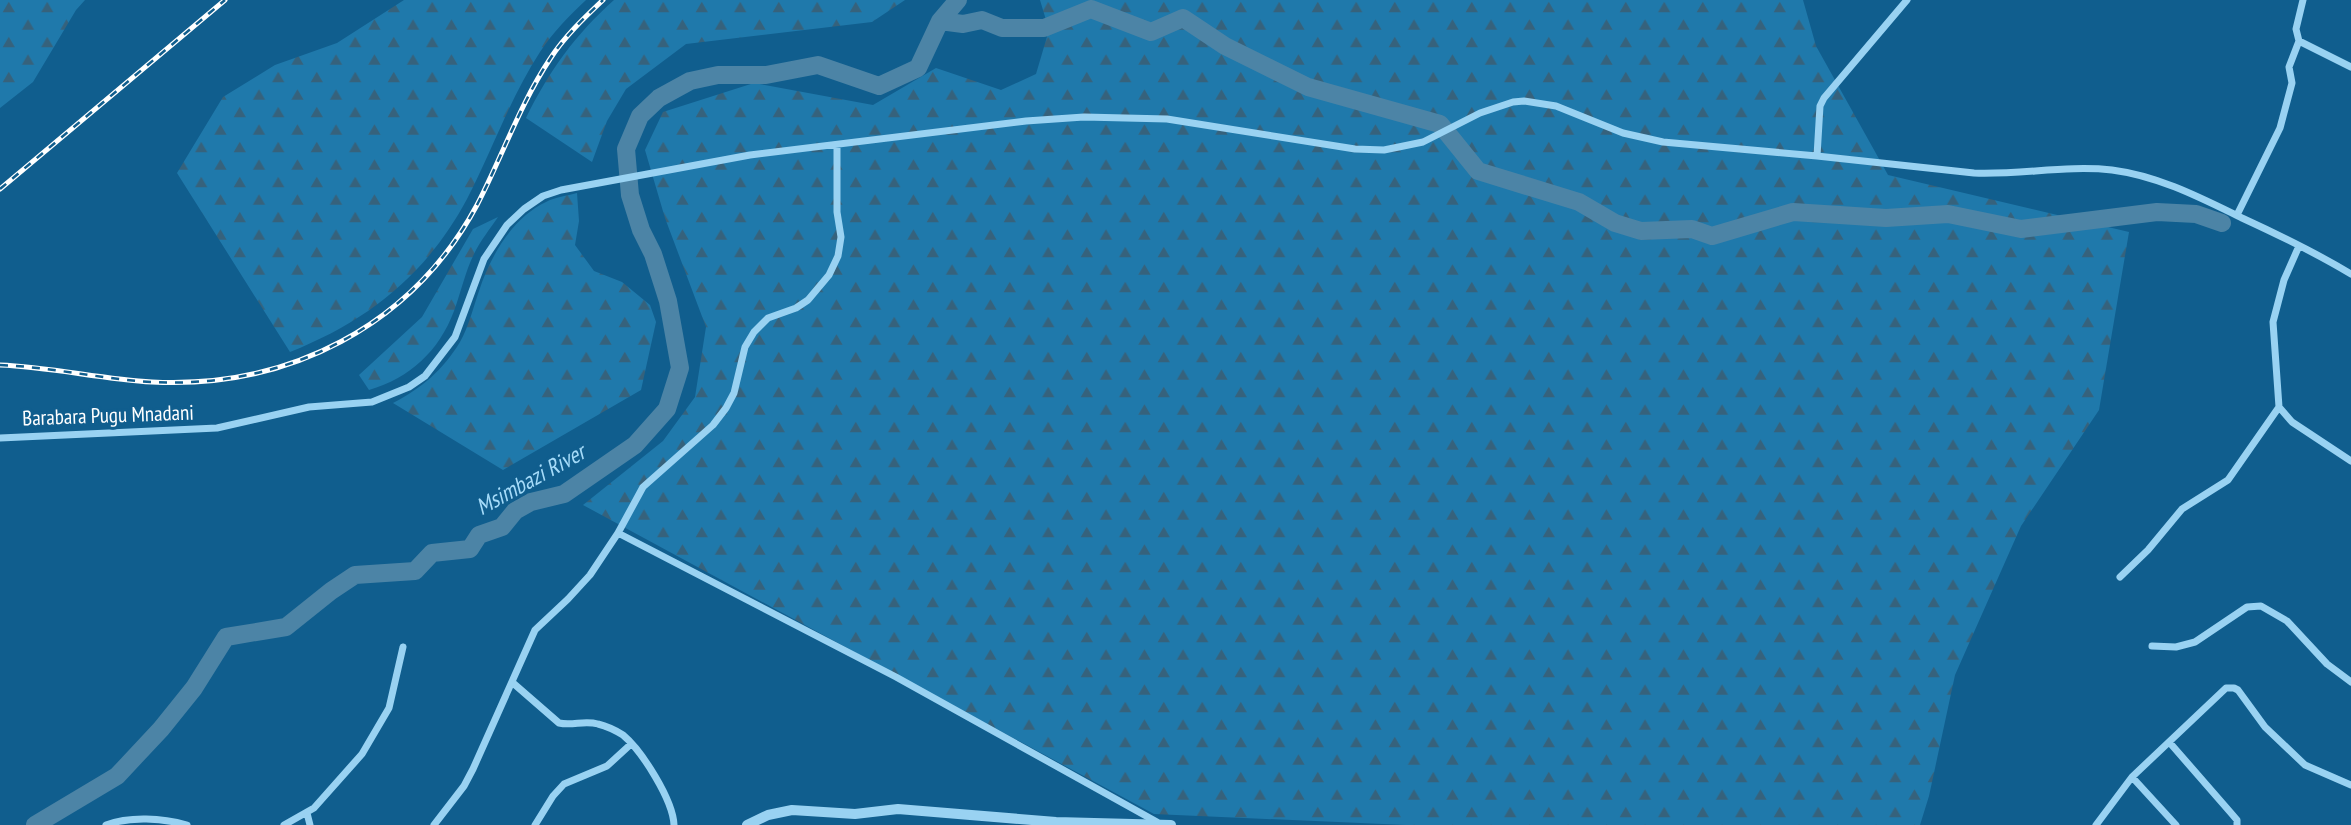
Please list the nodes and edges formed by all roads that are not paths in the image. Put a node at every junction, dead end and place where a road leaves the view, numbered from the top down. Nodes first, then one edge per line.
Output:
1 (1907, 0) edge
2 (2303, 0) edge
3 (2299, 41) junction
4 (2351, 67) edge
5 (837, 145) junction
6 (1816, 156) junction
7 (2237, 215) junction
8 (2299, 246) junction
9 (2351, 274) edge
10 (2279, 407) junction
11 (0, 438) edge
12 (2351, 461) edge
13 (618, 533) junction
14 (2120, 577) dead end
15 (2152, 646) dead end
16 (403, 647) dead end
17 (2351, 682) edge
18 (513, 683) junction
19 (2170, 743) junction
20 (631, 744) junction
21 (2132, 777) junction
22 (2351, 785) edge
23 (307, 813) junction
24 (1166, 824) edge
25 (106, 825) edge
26 (187, 825) edge
27 (284, 825) edge
28 (310, 825) edge
29 (434, 825) edge
30 (535, 825) edge
31 (674, 825) edge
32 (747, 825) edge
33 (2096, 825) edge
34 (2176, 825) edge
35 (2237, 825) edge

1 - 6 street
2 - 3 street
3 - 4 street
3 - 7 street
5 - 6 street, Barabara Pugu Mnadani
5 - 11 street, Barabara Pugu Mnadani
5 - 13 street
6 - 7 street, Barabara Pugu Mnadani
7 - 8 street, Barabara Pugu Mnadani
8 - 9 street, Barabara Pugu Mnadani
8 - 10 street
10 - 12 street
10 - 14 street
13 - 18 street
13 - 24 street
15 - 17 street
16 - 23 street
18 - 20 street
18 - 29 street
19 - 21 street
19 - 22 street
19 - 35 street
20 - 30 street
20 - 31 street
21 - 33 street
21 - 34 street
23 - 27 street
23 - 28 street
24 - 32 street
25 - 26 street

